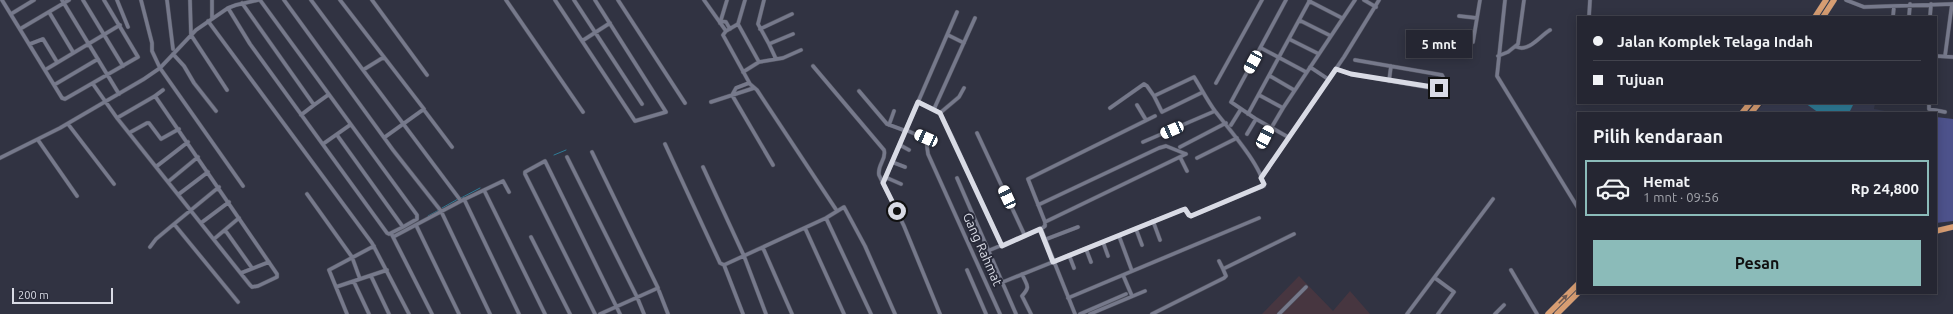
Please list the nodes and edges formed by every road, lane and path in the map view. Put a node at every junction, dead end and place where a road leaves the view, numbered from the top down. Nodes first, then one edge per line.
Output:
1 (2, 0) edge
2 (24, 0) edge
3 (34, 0) edge
4 (69, 0) edge
5 (83, 0) edge
6 (105, 0) edge
7 (117, 0) edge
8 (141, 0) edge
9 (167, 0) edge
10 (190, 0) edge
11 (212, 0) edge
12 (237, 0) edge
13 (259, 0) edge
14 (284, 0) edge
15 (311, 0) edge
16 (340, 0) edge
17 (372, 0) edge
18 (506, 0) edge
19 (555, 0) edge
20 (574, 0) edge
21 (595, 0) edge
22 (618, 0) edge
23 (704, 0) edge
24 (727, 0) edge
25 (745, 0) edge
26 (1262, 0) edge
27 (1286, 0) edge
28 (1355, 0) edge
29 (1364, 0) edge
30 (1380, 0) edge
31 (1480, 0) edge
32 (1505, 0) edge
33 (1524, 0) edge
34 (1590, 0) edge
35 (1826, 0) edge
36 (1834, 0) edge
37 (1846, 0) edge
38 (1899, 0) edge
39 (63, 1) edge
40 (1309, 1) edge
41 (764, 2) edge
42 (1921, 2) edge
43 (1946, 2) edge
44 (242, 3) junction
45 (26, 4) junction
46 (1910, 4) junction
47 (1931, 4) junction
48 (1952, 4) edge
49 (236, 5) junction
50 (1899, 5) junction
51 (1894, 6) junction
52 (1376, 7) junction
53 (228, 8) junction
54 (49, 12) junction
55 (957, 12) dead end
56 (11, 14) junction
57 (792, 14) dead end
58 (1459, 16) dead end
59 (1589, 16) edge
60 (1816, 16) edge
61 (1824, 16) edge
62 (1893, 16) edge
63 (1909, 16) edge
64 (1930, 16) edge
65 (212, 18) junction
66 (975, 18) dead end
67 (1342, 18) junction
68 (1477, 18) junction
69 (1299, 20) junction
70 (208, 21) junction
71 (721, 22) junction
72 (610, 23) junction
73 (738, 24) junction
74 (120, 25) junction
75 (128, 27) dead end
76 (20, 29) junction
77 (730, 29) junction
78 (760, 29) junction
79 (1550, 30) dead end
80 (726, 31) junction
81 (595, 33) junction
82 (104, 34) junction
83 (793, 34) dead end
84 (1431, 34) dead end
85 (191, 35) junction
86 (948, 35) junction
87 (1331, 36) junction
88 (1289, 39) junction
89 (582, 41) junction
90 (964, 43) junction
91 (30, 44) junction
92 (89, 44) junction
93 (769, 44) junction
94 (1516, 47) junction
95 (1261, 48) junction
96 (173, 49) dead end
97 (801, 50) dead end
98 (73, 52) junction
99 (173, 54) junction
100 (1319, 54) junction
101 (1937, 56) edge
102 (1945, 56) junction
103 (384, 57) junction
104 (1953, 57) edge
105 (1280, 58) junction
106 (1498, 58) junction
107 (98, 59) junction
108 (776, 59) junction
109 (1355, 60) dead end
110 (57, 62) junction
111 (759, 62) junction
112 (123, 66) junction
113 (814, 66) dead end
114 (1391, 66) junction
115 (1310, 67) junction
116 (160, 68) junction
117 (1336, 69) junction
118 (45, 70) junction
119 (363, 70) junction
120 (743, 72) junction
121 (1306, 72) junction
122 (108, 75) junction
123 (427, 75) dead end
124 (1270, 76) junction
125 (1328, 79) junction
126 (1389, 80) junction
127 (749, 83) junction
128 (1216, 83) dead end
129 (93, 84) junction
130 (54, 85) junction
131 (754, 88) junction
132 (964, 88) dead end
133 (163, 90) dead end
134 (227, 90) dead end
135 (1294, 90) junction
136 (859, 91) dead end
137 (1203, 92) junction
138 (732, 93) junction
139 (119, 94) junction
140 (1259, 94) junction
141 (328, 95) junction
142 (156, 96) junction
143 (1154, 96) junction
144 (106, 102) junction
145 (711, 102) dead end
146 (918, 102) junction
147 (686, 103) dead end
148 (642, 104) dead end
149 (1749, 104) edge
150 (1758, 104) edge
151 (1929, 104) edge
152 (314, 105) junction
153 (1137, 105) dead end
154 (1110, 108) dead end
155 (1283, 108) junction
156 (934, 109) junction
157 (424, 110) junction
158 (1241, 110) junction
159 (894, 111) dead end
160 (1215, 111) junction
161 (216, 112) dead end
162 (583, 112) dead end
163 (1743, 112) edge
164 (1752, 112) edge
165 (1945, 112) dead end
166 (940, 113) junction
167 (1248, 114) junction
168 (301, 115) junction
169 (1155, 116) dead end
170 (117, 118) junction
171 (1256, 119) junction
172 (1146, 120) junction
173 (1226, 123) junction
174 (68, 124) junction
175 (404, 124) junction
176 (350, 125) junction
177 (889, 125) junction
178 (1231, 125) dead end
179 (1270, 128) junction
180 (179, 129) junction
181 (906, 131) junction
182 (129, 133) junction
183 (977, 133) dead end
184 (1247, 134) dead end
185 (337, 135) junction
186 (1288, 137) junction
187 (384, 138) junction
188 (1237, 138) junction
189 (38, 140) junction
190 (188, 142) junction
191 (1143, 142) dead end
192 (324, 144) junction
193 (665, 144) dead end
194 (900, 145) junction
195 (452, 147) dead end
196 (1180, 147) dead end
197 (1260, 147) dead end
198 (909, 150) dead end
199 (592, 152) dead end
200 (1180, 156) junction
201 (567, 157) dead end
202 (0, 158) edge
203 (198, 158) junction
204 (1198, 158) dead end
205 (892, 162) junction
206 (773, 165) dead end
207 (157, 166) junction
208 (704, 167) dead end
209 (905, 167) dead end
210 (1187, 171) dead end
211 (208, 172) junction
212 (885, 177) junction
213 (958, 178) dead end
214 (1261, 178) junction
215 (169, 181) junction
216 (883, 183) junction
217 (114, 184) dead end
218 (901, 184) dead end
219 (243, 186) dead end
220 (218, 188) junction
221 (484, 190) junction
222 (509, 192) dead end
223 (179, 194) junction
224 (307, 194) dead end
225 (77, 196) dead end
226 (461, 199) junction
227 (1493, 199) dead end
228 (228, 202) junction
229 (1038, 205) junction
230 (1577, 206) edge
231 (191, 210) junction
232 (440, 210) junction
233 (837, 211) junction
234 (239, 218) junction
235 (826, 218) junction
236 (1259, 218) dead end
237 (1153, 221) junction
238 (201, 222) junction
239 (1045, 222) junction
240 (174, 224) junction
241 (416, 225) junction
242 (403, 227) junction
243 (1953, 227) edge
244 (805, 228) junction
245 (1078, 228) dead end
246 (1040, 229) junction
247 (1136, 229) junction
248 (225, 230) junction
249 (1937, 231) edge
250 (1294, 234) dead end
251 (392, 235) junction
252 (1025, 236) junction
253 (1119, 236) junction
254 (531, 237) dead end
255 (214, 239) junction
256 (1044, 240) junction
257 (1160, 240) dead end
258 (1103, 242) junction
259 (373, 245) junction
260 (1142, 245) dead end
261 (1002, 246) junction
262 (150, 247) dead end
263 (763, 248) junction
264 (1086, 249) junction
265 (990, 250) junction
266 (1069, 255) junction
267 (352, 256) junction
268 (744, 256) junction
269 (1108, 256) dead end
270 (1219, 261) dead end
271 (269, 262) junction
272 (1053, 262) junction
273 (1091, 262) dead end
274 (724, 266) junction
275 (252, 268) junction
276 (1074, 268) dead end
277 (1223, 269) junction
278 (386, 270) junction
279 (968, 270) dead end
280 (1511, 270) dead end
281 (1132, 271) junction
282 (241, 273) junction
283 (1022, 274) junction
284 (1123, 275) junction
285 (371, 276) junction
286 (1435, 278) junction
287 (360, 279) junction
288 (354, 282) junction
289 (1003, 282) junction
290 (1577, 285) edge
291 (336, 287) junction
292 (1306, 287) dead end
293 (659, 291) dead end
294 (1145, 291) dead end
295 (1126, 294) dead end
296 (1577, 294) edge
297 (1132, 296) junction
298 (638, 297) junction
299 (1068, 298) junction
300 (238, 302) dead end
301 (1504, 305) dead end
302 (617, 306) junction
303 (347, 314) edge
304 (369, 314) edge
305 (389, 314) edge
306 (409, 314) edge
307 (432, 314) edge
308 (459, 314) edge
309 (490, 314) edge
310 (519, 314) edge
311 (545, 314) edge
312 (570, 314) edge
313 (595, 314) edge
314 (600, 314) edge
315 (620, 314) edge
316 (644, 314) edge
317 (668, 314) edge
318 (743, 314) edge
319 (766, 314) edge
320 (792, 314) edge
321 (844, 314) edge
322 (871, 314) edge
323 (895, 314) edge
324 (940, 314) edge
325 (986, 314) edge
326 (1000, 314) edge
327 (1016, 314) edge
328 (1031, 314) edge
329 (1075, 314) edge
330 (1080, 314) edge
331 (1090, 314) edge
332 (1152, 314) edge
333 (1279, 314) edge
334 (1407, 314) edge
335 (1439, 314) edge
336 (1495, 314) edge
337 (1537, 314) edge
338 (1548, 314) edge
339 (1557, 314) edge

1 - 56 street
2 - 45 street
3 - 45 street
4 - 39 street
5 - 82 street
6 - 74 street
7 - 75 street
8 - 116 street
9 - 96 street
10 - 85 street
11 - 65 street
12 - 49 street
13 - 44 street
13 - 141 street
14 - 187 street
15 - 119 street
16 - 103 street
17 - 123 street
18 - 162 street
19 - 89 street
20 - 81 street
21 - 72 street
22 - 147 street
23 - 71 street
24 - 71 street
25 - 73 street
26 - 128 street
27 - 95 street
28 - 67 street
29 - 52 street
30 - 52 street
31 - 68 street
32 - 106 street
33 - 94 street
34 - 59 street
35 - 60 highway
36 - 61 highway
37 - 51 street
38 - 50 street
39 - 54 street
39 - 92 street
40 - 67 street
40 - 69 street
41 - 78 street
42 - 46 street
42 - 47 street
43 - 47 street
43 - 48 street
44 - 49 street
44 - 152 street
45 - 56 street
46 - 50 street
46 - 63 street
47 - 64 street
48 - 102 street
49 - 53 street
50 - 51 street
51 - 62 street
52 - 117 street
53 - 65 street
53 - 168 street
54 - 76 street
54 - 98 street
55 - 86 street
56 - 76 street
57 - 78 street
58 - 68 street
65 - 70 street
66 - 90 street
67 - 87 street
68 - 84 street
69 - 87 street
69 - 88 street
70 - 85 street
70 - 259 street
71 - 77 street
71 - 80 street
72 - 81 street
72 - 89 street
73 - 77 street
73 - 111 street
74 - 82 street
74 - 112 street
76 - 91 street
77 - 80 street
78 - 93 street
79 - 94 street
80 - 120 street
81 - 89 street
81 - 148 street
82 - 92 street
82 - 112 street
83 - 93 street
85 - 99 street
85 - 134 street
86 - 90 street
86 - 146 street
87 - 100 street
88 - 100 street
88 - 105 street
90 - 156 street
91 - 110 street
91 - 118 street
92 - 98 street
92 - 107 street
93 - 108 street
94 - 106 street
95 - 105 street
95 - 158 street
97 - 108 street
98 - 110 street
99 - 116 street
99 - 161 street
100 - 115 street
101 - 102 street
102 - 104 street
103 - 119 street
103 - 157 street
105 - 121 street
105 - 124 street
106 - 230 street
107 - 122 street
107 - 130 street
108 - 111 street
109 - 114 street
110 - 118 street
111 - 120 street
112 - 122 street
113 - 216 street
114 - 126 street
114 - 126 street
115 - 121 street
115 - 125 street
116 - 139 street
116 - 219 street
117 - 125 street
117 - 126 street
118 - 130 street
119 - 175 street
120 - 127 street
121 - 135 street
122 - 129 street
122 - 139 street
124 - 135 street
124 - 140 street
125 - 186 street
127 - 131 street
127 - 138 street
129 - 130 street
129 - 144 street
131 - 138 street
131 - 233 street
132 - 166 street
133 - 142 street
135 - 155 street
136 - 177 street
137 - 143 street
137 - 143 street
137 - 160 street
138 - 145 street
138 - 206 street
139 - 144 street
140 - 155 street
140 - 167 street
141 - 152 street
141 - 176 street
142 - 170 street
142 - 180 street
143 - 154 street
144 - 170 street
144 - 174 street
146 - 156 street
146 - 181 street
149 - 163 highway
150 - 164 highway
151 - 165 street
152 - 168 street
153 - 172 street
155 - 179 street
156 - 166 street
157 - 175 street
157 - 195 street
158 - 167 street
158 - 178 street
159 - 177 street
160 - 173 street
160 - 191 street
166 - 261 street
167 - 171 street
168 - 192 street
169 - 172 street
170 - 182 street
171 - 179 street
171 - 184 street
172 - 229 street
173 - 188 street
173 - 196 street
174 - 189 street
174 - 217 street
175 - 187 street
175 - 226 street
176 - 185 street
176 - 242 street
177 - 181 street
179 - 186 street
179 - 197 street
180 - 182 street
180 - 190 street
181 - 194 street
181 - 326 street, Gang Rahmat
182 - 207 street
183 - 252 street
185 - 192 street
185 - 242 street
186 - 214 street
187 - 232 street
188 - 204 street
188 - 214 street
189 - 202 street
189 - 225 street
190 - 203 street
190 - 207 street
192 - 251 street
193 - 274 street
194 - 198 street
194 - 205 street
199 - 298 street
200 - 210 street
200 - 229 street
200 - 239 street
201 - 298 street
203 - 211 street
203 - 215 street
205 - 209 street
205 - 212 street
207 - 215 street
208 - 268 street
211 - 220 street
211 - 223 street
212 - 216 street
212 - 218 street
213 - 265 street
214 - 237 street
215 - 223 street
216 - 324 street
220 - 228 street
220 - 231 street
221 - 222 street
221 - 226 street
221 - 311 street
223 - 231 street
224 - 267 street
226 - 232 street
226 - 310 street
227 - 286 street
228 - 234 street
228 - 238 street
229 - 239 street
231 - 238 street
231 - 240 street
232 - 241 street
232 - 309 street
233 - 235 street
233 - 323 street
234 - 248 street
234 - 271 street
235 - 244 street
235 - 322 street
236 - 281 street
237 - 247 street
237 - 257 street
238 - 255 street
239 - 246 street
240 - 262 street
240 - 300 street
241 - 251 street
241 - 308 street
242 - 251 street
243 - 249 highway
244 - 263 street
244 - 321 street
245 - 256 street
246 - 252 street
246 - 256 street
247 - 253 street
247 - 260 street
248 - 255 street
248 - 275 street
250 - 277 street
251 - 307 street
252 - 261 street
253 - 258 street
253 - 281 street
254 - 312 street
255 - 282 street
256 - 272 street
258 - 264 street
258 - 269 street
259 - 267 street
259 - 278 street
261 - 265 street
263 - 268 street
263 - 320 street
264 - 266 street
264 - 273 street
265 - 289 street
266 - 272 street
266 - 276 street
267 - 287 street
267 - 291 street
268 - 274 street
268 - 319 street
270 - 277 street
271 - 275 street
271 - 282 street
272 - 283 street
272 - 299 street
274 - 318 street
275 - 282 street
277 - 332 street
278 - 285 street
278 - 306 street
279 - 325 street
280 - 337 street
281 - 284 street
283 - 289 street
283 - 328 street
284 - 297 street
284 - 299 street
285 - 287 street
285 - 305 street
286 - 334 street
286 - 335 street
287 - 288 street
288 - 291 street
288 - 304 street
289 - 327 street
338 -> 290 highway
291 - 303 street
292 - 333 street
293 - 317 street
294 - 297 street
295 - 330 street
296 - 339 highway
297 - 331 street
298 - 302 street
298 - 316 street
299 - 329 street
301 - 336 street
302 - 313 street
302 - 314 street
302 - 315 street

